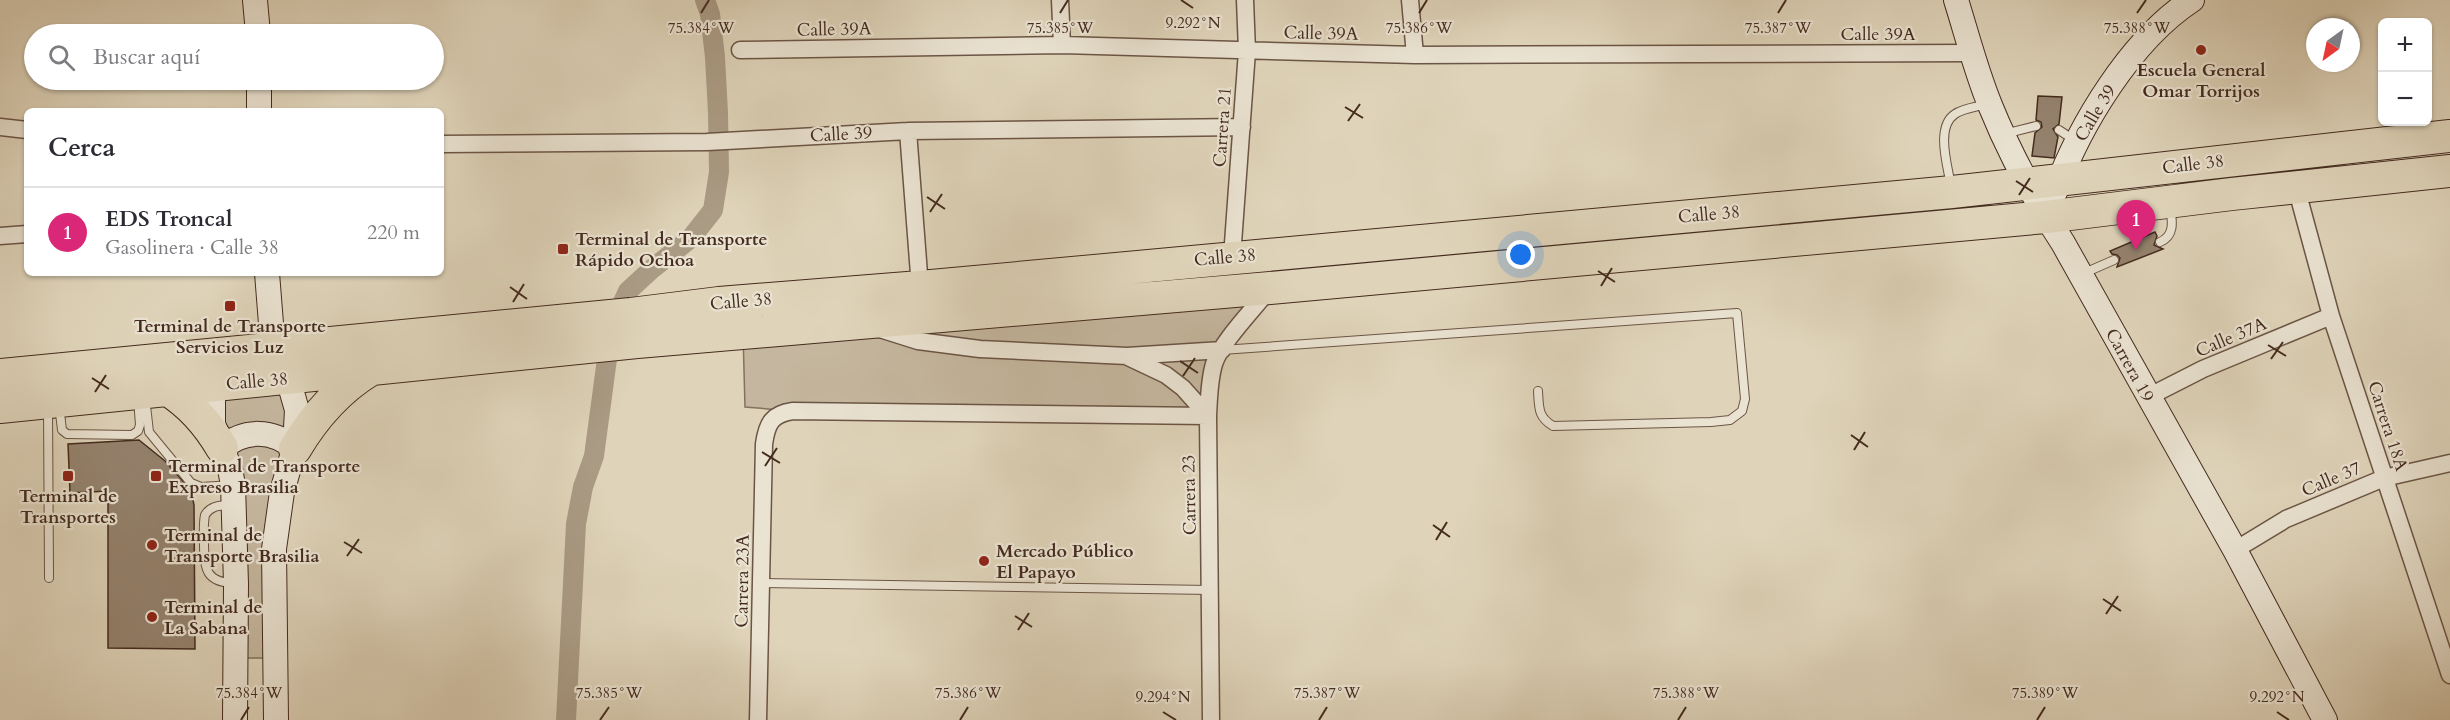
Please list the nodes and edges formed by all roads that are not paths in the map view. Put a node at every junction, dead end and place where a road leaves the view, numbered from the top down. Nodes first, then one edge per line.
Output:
1 (255, 0) edge
2 (1060, 0) edge
3 (1245, 0) edge
4 (1410, 0) edge
5 (1956, 0) edge
6 (2192, 0) edge
7 (257, 24) edge
8 (1062, 45) junction
9 (740, 50) dead end
10 (1247, 51) junction
11 (1973, 53) junction
12 (1415, 55) junction
13 (259, 90) edge
14 (1989, 103) junction
15 (259, 108) edge
16 (2036, 126) dead end
17 (0, 127) edge
18 (1242, 128) junction
19 (24, 130) edge
20 (908, 131) junction
21 (2003, 134) junction
22 (2450, 136) edge
23 (444, 144) edge
24 (2450, 171) edge
25 (2044, 182) junction
26 (2296, 187) junction
27 (1952, 192) junction
28 (2169, 202) junction
29 (2046, 217) junction
30 (24, 234) edge
31 (0, 236) edge
32 (2160, 242) dead end
33 (1232, 257) junction
34 (2114, 260) dead end
35 (2079, 275) junction
36 (267, 276) edge
37 (920, 287) junction
38 (1270, 288) junction
39 (2331, 316) junction
40 (865, 324) junction
41 (634, 328) junction
42 (590, 332) junction
43 (273, 349) junction
44 (1221, 350) junction
45 (211, 354) junction
46 (1126, 356) junction
47 (370, 370) junction
48 (0, 375) edge
49 (285, 378) junction
50 (214, 385) junction
51 (49, 389) junction
52 (150, 391) junction
53 (1538, 392) dead end
54 (2148, 397) junction
55 (0, 407) edge
56 (1208, 416) junction
57 (222, 448) junction
58 (295, 449) junction
59 (2450, 463) edge
60 (2384, 478) junction
61 (233, 495) junction
62 (2235, 550) junction
63 (49, 578) dead end
64 (761, 583) junction
65 (1210, 590) junction
66 (2450, 675) edge
67 (235, 720) edge
68 (276, 720) edge
69 (758, 720) edge
70 (1212, 720) edge
71 (2325, 720) edge

1 - 7 main road
2 - 8 street
3 - 10 street, Carrera 21
4 - 12 street
5 - 11 main road, Carrera 19
6 - 25 main road, Calle 39
8 - 9 street, Calle 39A
8 - 10 street, Calle 39A
10 - 12 street, Calle 39A
10 - 18 street, Carrera 21
11 - 12 street, Calle 39A
11 - 14 main road, Carrera 19
13 - 15 main road
14 - 21 main road, Carrera 19
14 - 27 lane
16 - 21 lane
17 - 19 street
18 - 20 street, Calle 39
18 - 33 street, Carrera 21
20 - 23 street, Calle 39
20 - 37 street
21 - 25 main road, Carrera 19
22 - 25 highway, Calle 38
24 - 26 highway, Calle 38
25 - 27 highway, Calle 38
25 - 29 main road, Carrera 19
26 - 28 highway, Calle 38
26 - 39 street, Carrera 18A
27 - 33 highway, Calle 38
28 - 29 highway, Calle 38
28 - 32 lane
29 - 35 main road, Carrera 19
29 - 38 highway, Calle 38
30 - 31 street
33 - 37 highway, Calle 38
34 - 35 lane
35 - 54 main road, Carrera 19
36 - 43 main road
37 - 41 highway, Calle 38
38 - 40 highway, Calle 38
38 - 44 street, Carrera 23
39 - 54 street, Calle 37A
39 - 60 street, Carrera 18A
40 - 41 highway, Calle 38
40 - 46 street
41 - 42 highway, Calle 38
42 - 43 highway, Calle 38
42 - 47 highway, Calle 38
43 - 45 highway, Calle 38
43 - 49 main road
44 - 46 street
44 - 53 lane
44 - 56 street, Carrera 23
45 - 50 main road
45 - 51 highway, Calle 38
46 - 56 street
47 - 49 highway, Calle 38
47 - 58 highway
48 - 51 highway, Calle 38
49 - 50 highway, Calle 38
49 - 58 main road
50 - 52 highway, Calle 38
50 - 57 main road
51 - 52 highway, Calle 38
51 - 52 lane
51 - 55 highway, Calle 38
51 - 63 lane
52 - 57 highway
52 - 61 lane
54 - 62 main road, Carrera 19
56 - 64 street, Carrera 23A
56 - 65 street, Carrera 23
57 - 58 main road
57 - 61 main road
58 - 68 main road
59 - 60 street, Calle 37
60 - 62 street, Calle 37
60 - 66 street, Carrera 18A
61 - 67 main road
62 - 71 main road, Carrera 19
64 - 65 lane
64 - 69 street, Carrera 23A
65 - 70 street, Carrera 23

